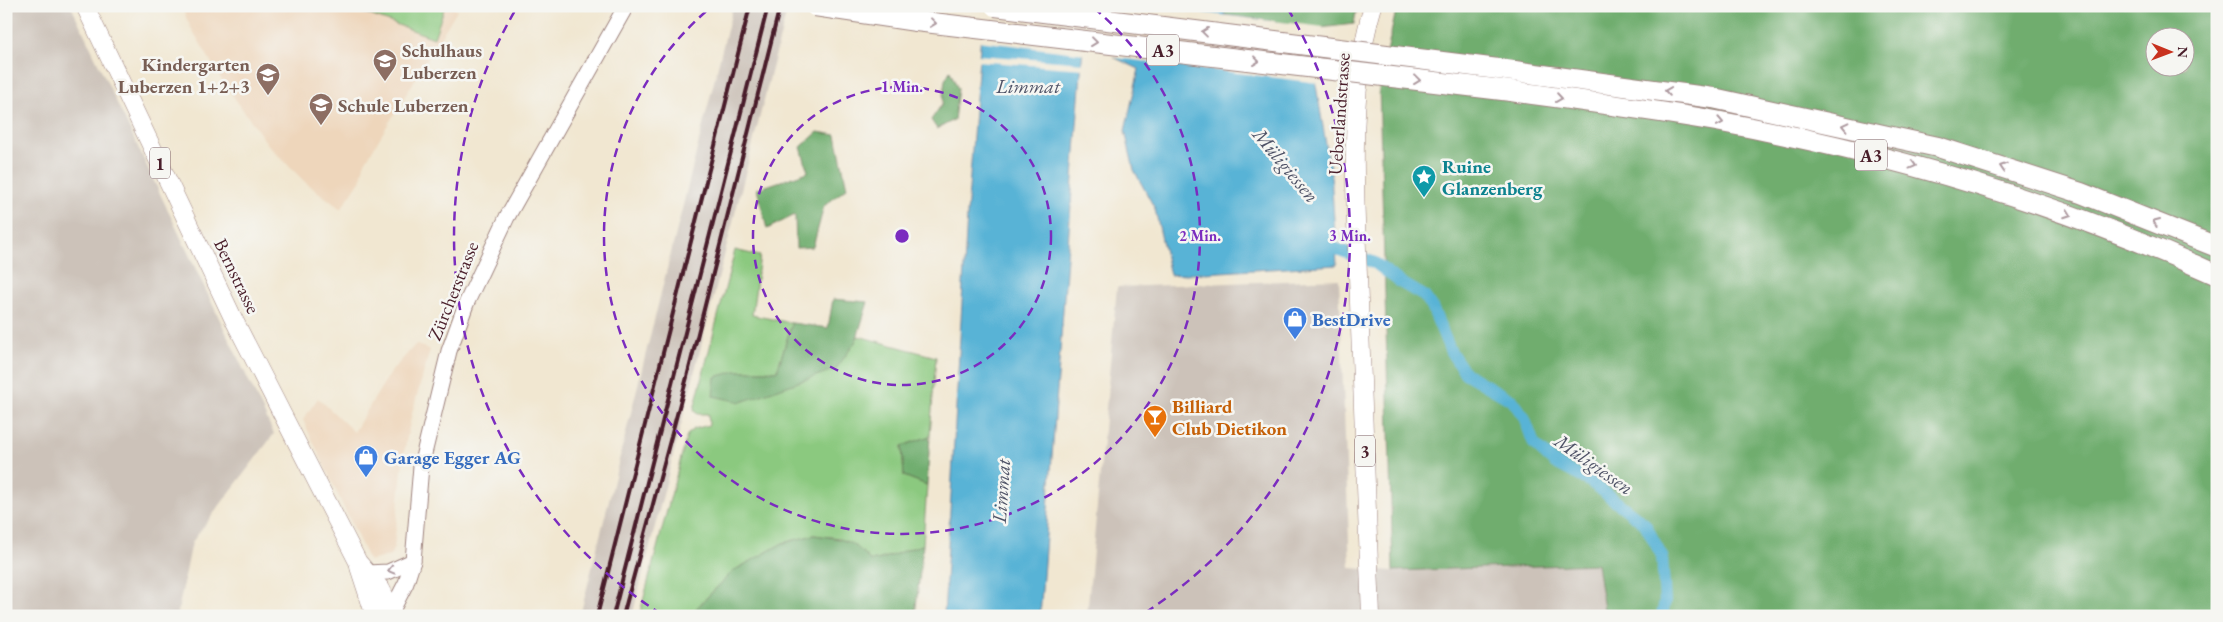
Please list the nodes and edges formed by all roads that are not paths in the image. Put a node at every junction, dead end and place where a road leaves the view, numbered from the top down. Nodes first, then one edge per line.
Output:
1 (85, 6) edge
2 (626, 6) edge
3 (816, 6) edge
4 (995, 6) edge
5 (1373, 6) edge
6 (2217, 247) edge
7 (2217, 275) edge
8 (414, 561) junction
9 (363, 567) junction
10 (387, 614) edge
11 (1371, 616) edge

1 - 9 main road, Bernstrasse / 1
2 - 8 main road, Zürcherstrasse
3 -> 7 highway, A3, bridge
6 -> 4 highway, A3, bridge
5 - 11 main road, Ueberlandstrasse / 3
8 -> 9 main road
8 - 10 main road, Zürcherstrasse
9 - 10 main road, Bernstrasse / 1

